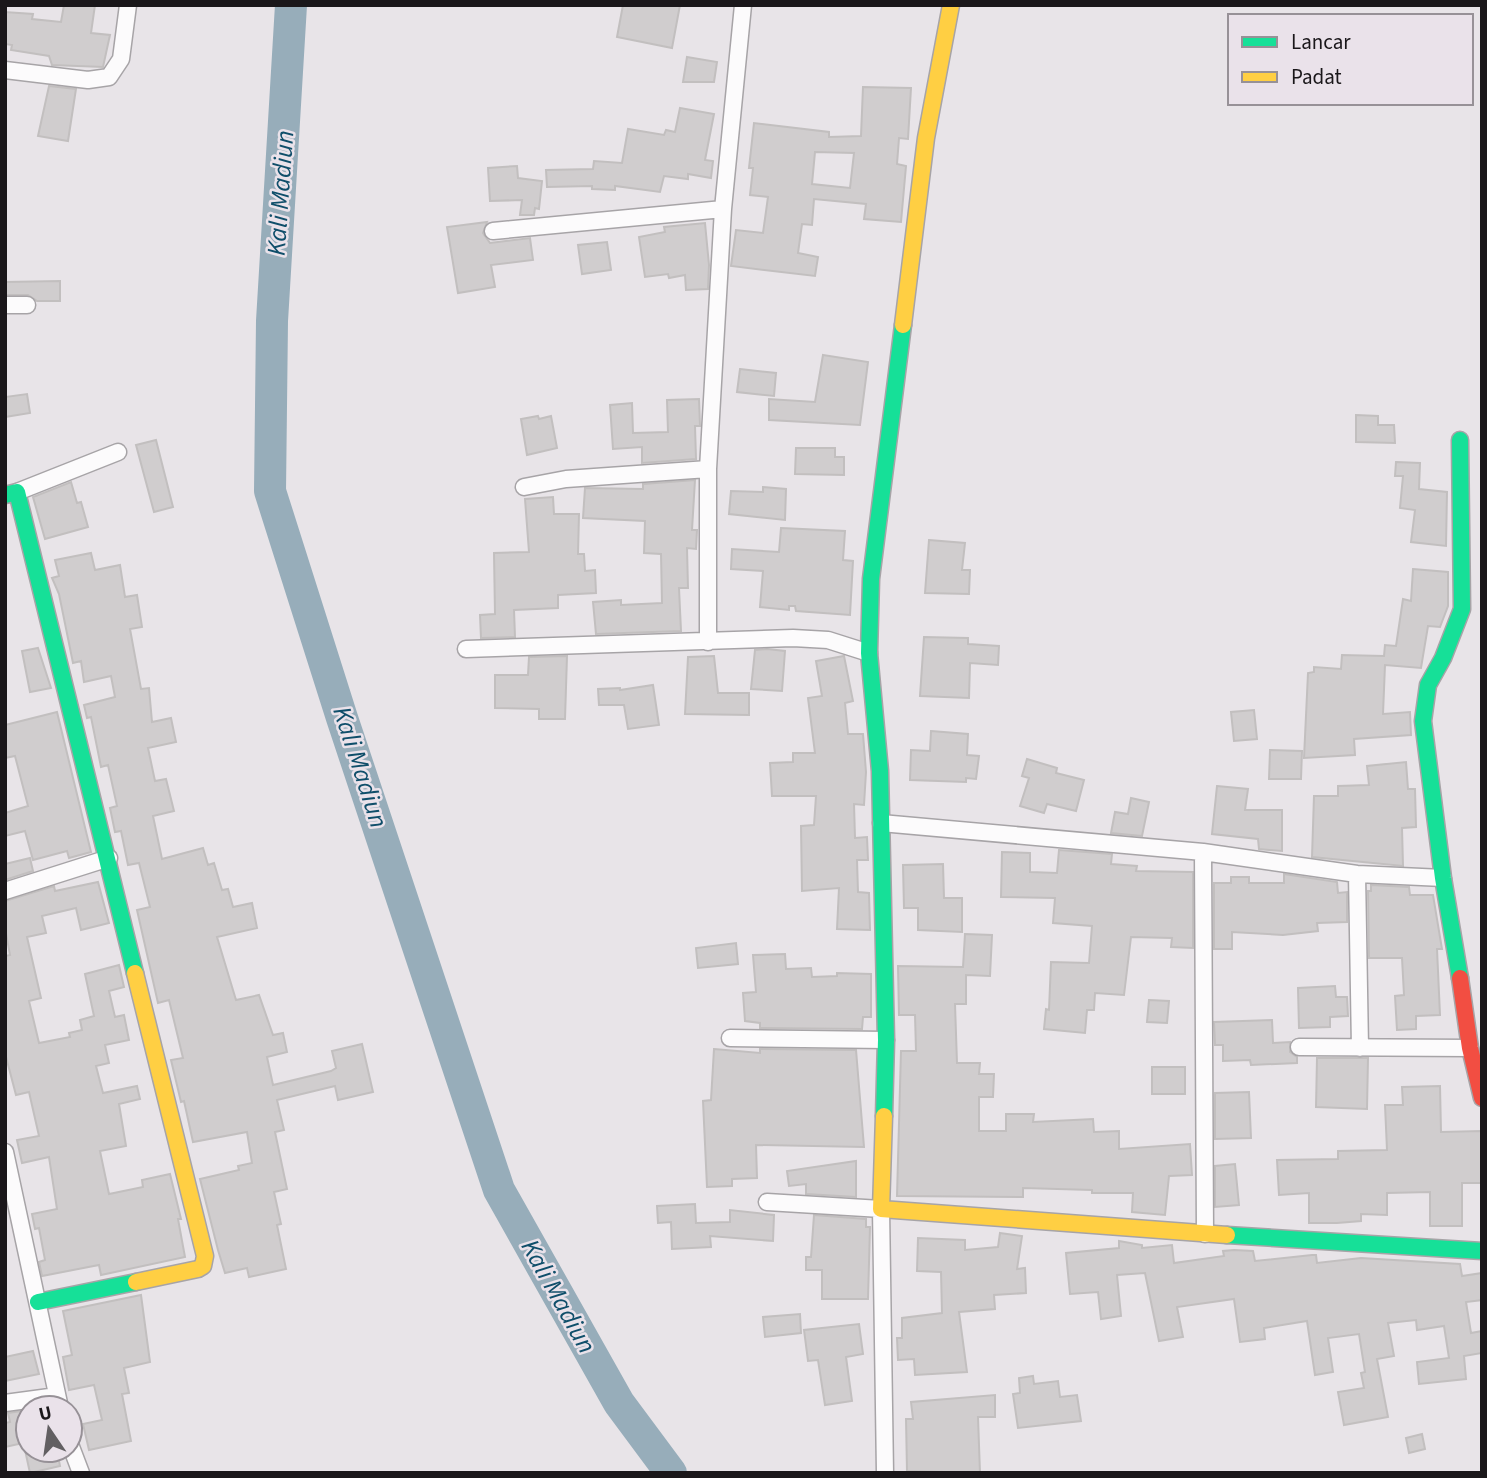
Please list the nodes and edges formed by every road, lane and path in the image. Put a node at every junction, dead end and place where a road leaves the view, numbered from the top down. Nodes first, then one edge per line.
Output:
1 (128, 5) edge
2 (743, 5) edge
3 (951, 5) edge
4 (5, 70) edge
5 (723, 209) junction
6 (493, 231) dead end
7 (27, 304) dead end
8 (5, 305) edge
9 (1460, 440) dead end
10 (118, 452) dead end
11 (708, 469) junction
12 (524, 487) dead end
13 (11, 494) edge
14 (708, 642) junction
15 (466, 649) dead end
16 (869, 653) junction
17 (881, 823) junction
18 (1203, 852) junction
19 (109, 858) junction
20 (1357, 874) junction
21 (1443, 878) junction
22 (5, 891) edge
23 (730, 1038) dead end
24 (886, 1040) junction
25 (1299, 1046) dead end
26 (1360, 1048) junction
27 (1470, 1048) junction
28 (1482, 1098) edge
29 (5, 1152) edge
30 (767, 1202) dead end
31 (881, 1209) junction
32 (1205, 1234) junction
33 (1482, 1251) edge
34 (38, 1302) junction
35 (56, 1394) edge
36 (885, 1473) edge

1 - 4 street
2 - 5 street
3 - 16 street
5 - 6 street
5 - 11 street
7 - 8 street
9 - 21 street
10 - 13 street
11 - 12 street
11 - 14 street
13 - 19 street
14 - 15 street
14 - 16 street
16 - 17 street
17 - 18 street
17 - 24 street
18 - 20 street
18 - 32 street
19 - 22 street
19 - 34 street
20 - 21 street
20 - 26 street
21 - 27 street
23 - 24 street
24 - 31 street
25 - 26 street
26 - 27 street
27 - 28 street
29 - 34 street
30 - 31 street
31 - 32 street
31 - 36 street
32 - 33 street
34 - 35 street

